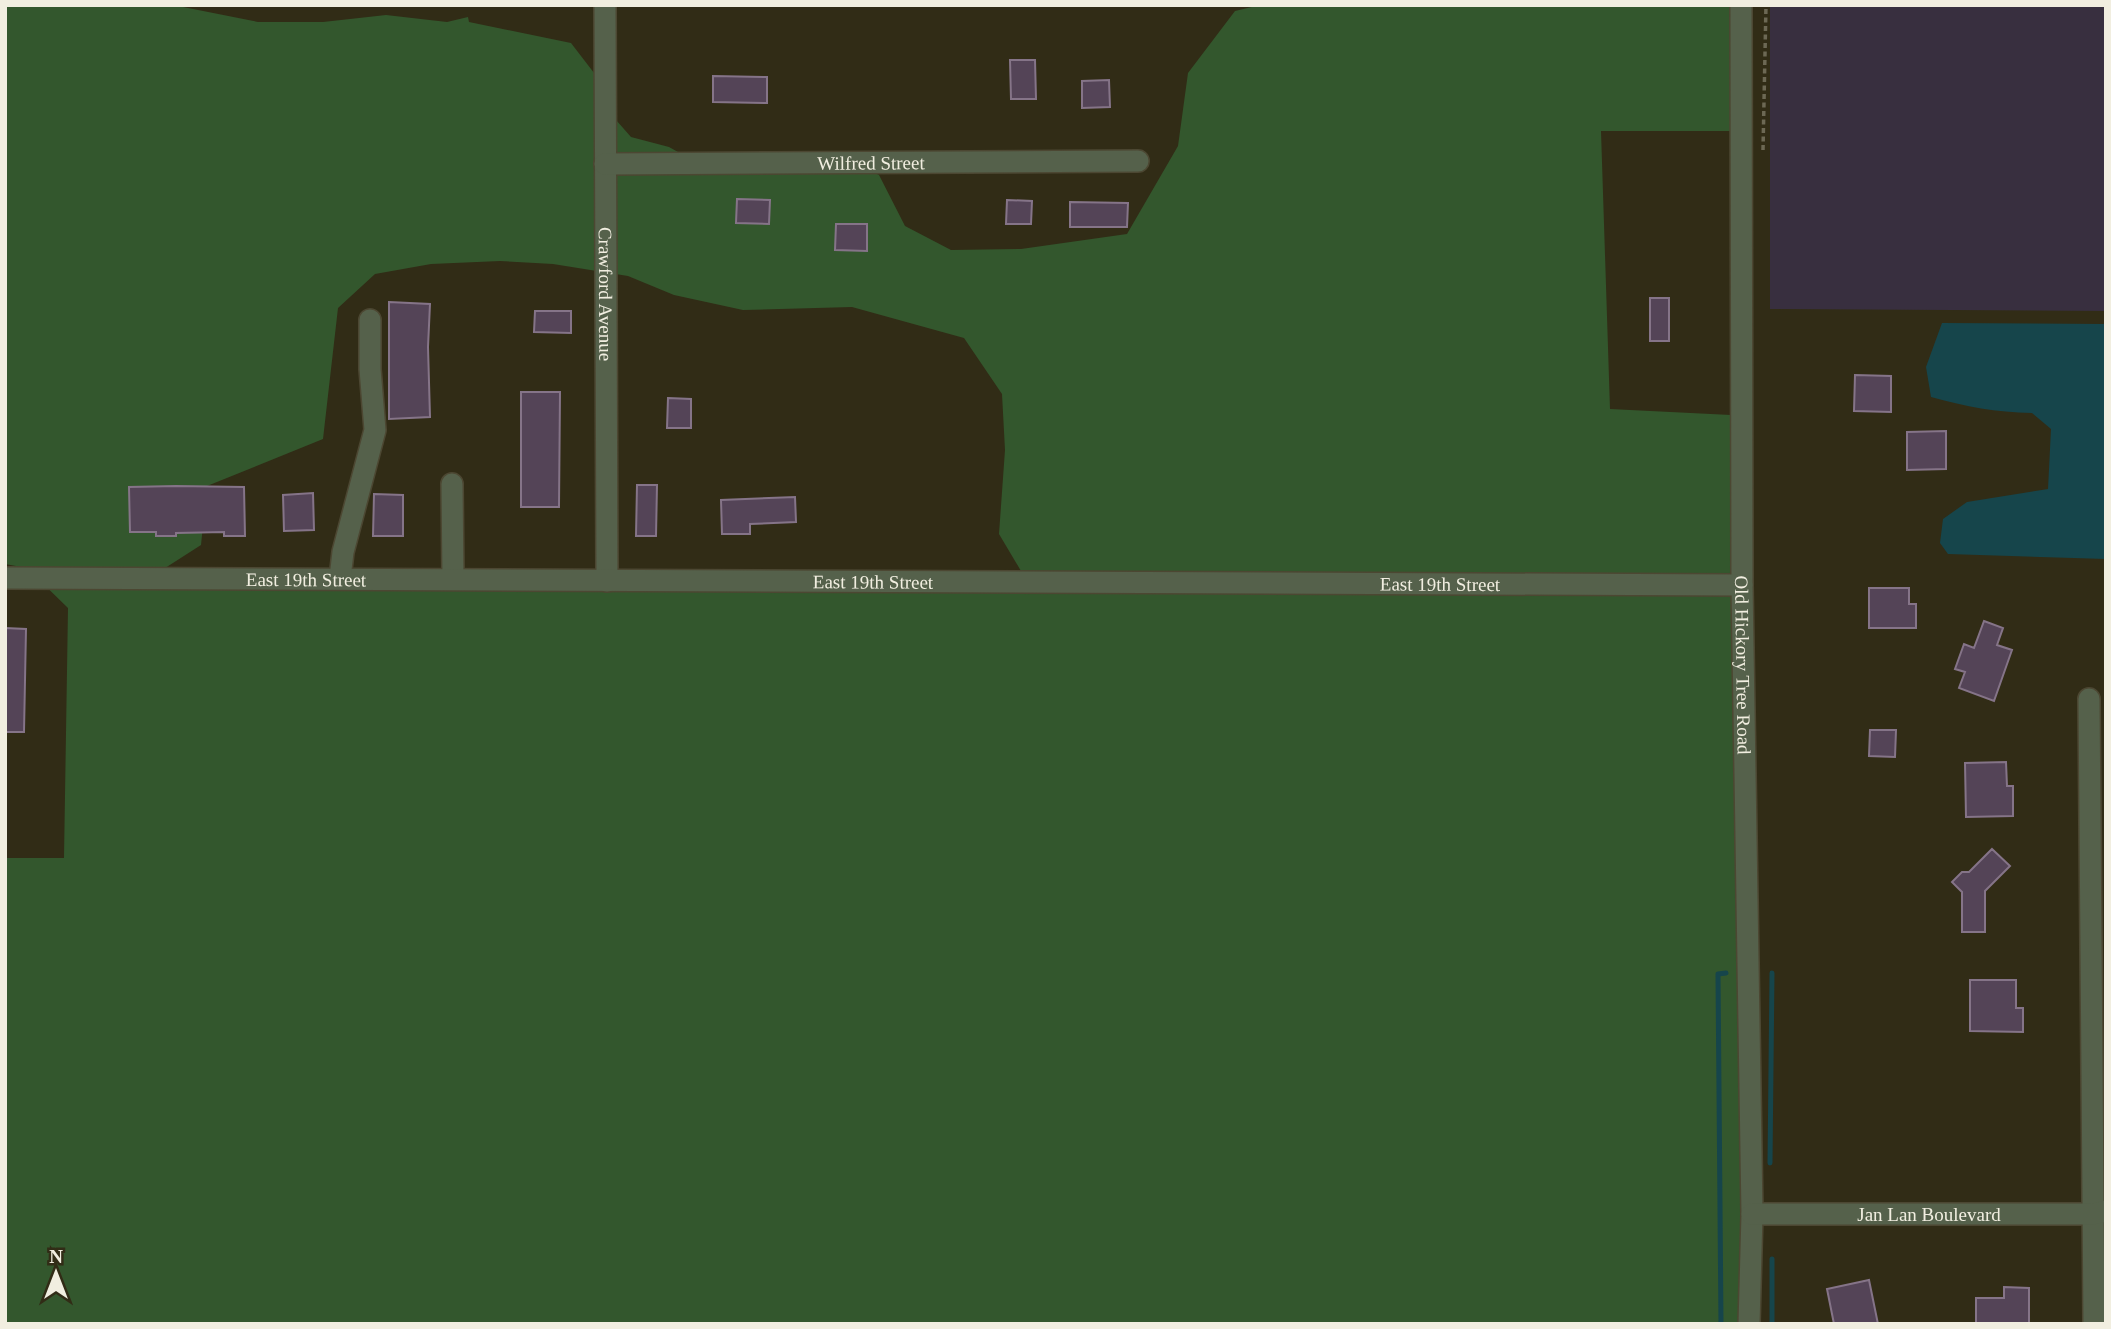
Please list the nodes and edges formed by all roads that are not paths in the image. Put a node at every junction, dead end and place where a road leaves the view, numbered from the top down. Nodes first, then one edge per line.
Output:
1 (605, 5) edge
2 (1741, 5) edge
3 (1138, 161) dead end
4 (605, 164) junction
5 (370, 320) dead end
6 (452, 484) dead end
7 (5, 578) edge
8 (340, 578) junction
9 (453, 579) junction
10 (607, 580) junction
11 (1742, 584) junction
12 (2089, 699) dead end
13 (2099, 1213) edge
14 (1752, 1214) junction
15 (1749, 1324) edge
16 (2094, 1324) edge

1 - 4 street, Crawford Avenue
2 - 11 street, Old Hickory Tree Road
3 - 4 street, Wilfred Street
4 - 10 street, Crawford Avenue
5 - 8 street
6 - 9 street
7 - 8 street, East 19th Street
8 - 9 street, East 19th Street
9 - 10 street, East 19th Street
10 - 11 street, East 19th Street
11 - 14 street, Old Hickory Tree Road
12 - 13 street
13 - 14 street, Jan Lan Boulevard
13 - 16 street
14 - 15 street, Old Hickory Tree Road

